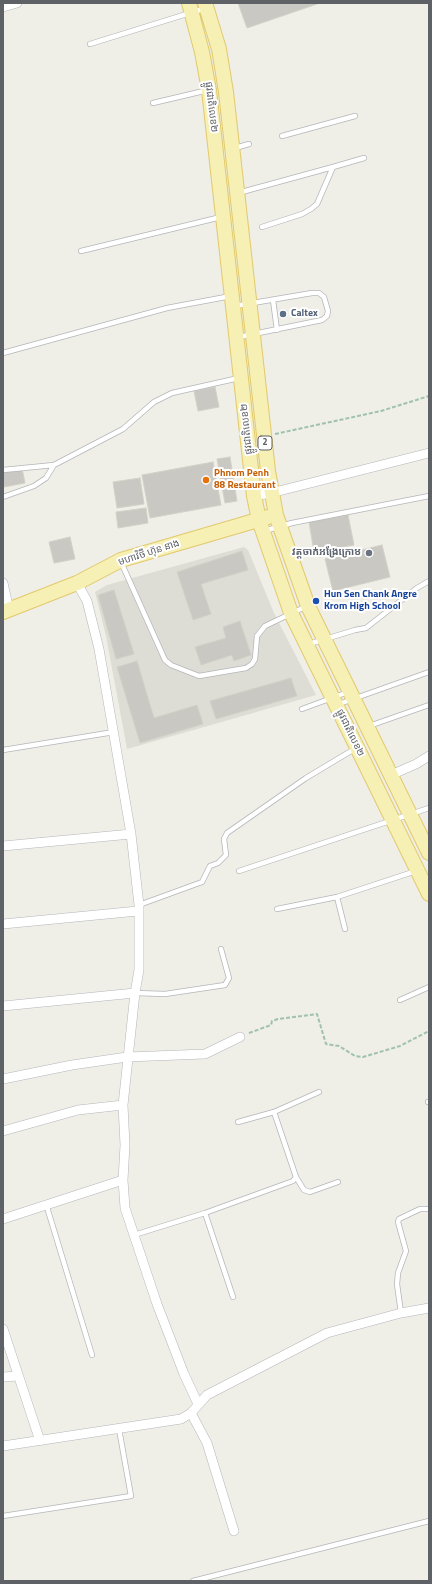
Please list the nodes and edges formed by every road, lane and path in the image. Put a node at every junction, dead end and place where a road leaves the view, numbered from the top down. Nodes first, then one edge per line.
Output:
1 (17, 3) edge
2 (206, 5) edge
3 (3, 7) edge
4 (190, 8) edge
5 (90, 44) dead end
6 (209, 90) junction
7 (153, 103) dead end
8 (355, 116) dead end
9 (282, 136) dead end
10 (249, 144) dead end
11 (233, 148) junction
12 (364, 158) dead end
13 (333, 167) junction
14 (237, 193) junction
15 (223, 216) junction
16 (262, 227) dead end
17 (81, 251) dead end
18 (273, 300) junction
19 (233, 301) junction
20 (250, 304) junction
21 (277, 330) junction
22 (253, 336) junction
23 (237, 337) junction
24 (3, 354) edge
25 (241, 378) junction
26 (429, 396) edge
27 (264, 435) junction
28 (429, 453) edge
29 (54, 465) junction
30 (3, 470) edge
31 (271, 493) junction
32 (254, 496) junction
33 (429, 496) edge
34 (3, 497) edge
35 (278, 520) junction
36 (261, 526) junction
37 (121, 560) junction
38 (429, 581) edge
39 (3, 583) edge
40 (77, 583) junction
41 (308, 606) junction
42 (6, 611) edge
43 (292, 613) junction
44 (324, 639) junction
45 (307, 645) junction
46 (429, 672) edge
47 (351, 695) junction
48 (334, 702) junction
49 (429, 706) edge
50 (302, 708) dead end
51 (367, 726) junction
52 (114, 732) junction
53 (357, 747) junction
54 (3, 750) edge
55 (429, 756) edge
56 (391, 775) junction
57 (429, 808) edge
58 (410, 815) junction
59 (392, 820) junction
60 (131, 834) junction
61 (3, 846) edge
62 (429, 853) edge
63 (418, 870) junction
64 (239, 871) dead end
65 (429, 894) edge
66 (337, 897) junction
67 (139, 908) junction
68 (277, 909) dead end
69 (3, 924) edge
70 (345, 928) dead end
71 (221, 949) dead end
72 (429, 987) edge
73 (135, 993) junction
74 (400, 1000) dead end
75 (3, 1006) edge
76 (429, 1031) edge
77 (240, 1037) joint
78 (127, 1057) junction
79 (3, 1079) edge
80 (319, 1092) dead end
81 (123, 1105) junction
82 (274, 1112) junction
83 (238, 1122) dead end
84 (3, 1131) edge
85 (296, 1177) junction
86 (123, 1180) junction
87 (338, 1182) dead end
88 (46, 1204) junction
89 (429, 1209) edge
90 (205, 1213) junction
91 (3, 1219) edge
92 (134, 1235) junction
93 (233, 1297) dead end
94 (429, 1308) edge
95 (402, 1313) junction
96 (3, 1329) edge
97 (92, 1355) dead end
98 (18, 1376) junction
99 (3, 1377) edge
100 (198, 1404) junction
101 (192, 1413) junction
102 (120, 1429) junction
103 (40, 1441) junction
104 (3, 1446) edge
105 (3, 1516) edge
106 (429, 1521) edge
107 (234, 1531) dead end
108 (193, 1581) edge

1 - 3 street
2 - 4 lane
2 - 11 main road, ផ្លូវជាតិលេខ២ / 2
4 - 5 lane
4 - 6 main road, ផ្លូវជាតិលេខ២ / 2
6 - 7 lane
6 - 15 main road, ផ្លូវជាតិលេខ២ / 2
8 - 9 lane
10 - 11 lane
11 - 14 main road, ផ្លូវជាតិលេខ២ / 2
12 - 13 lane
13 - 14 lane
13 - 16 lane
14 - 20 main road, ផ្លូវជាតិលេខ២ / 2
15 - 17 lane
15 - 19 main road, ផ្លូវជាតិលេខ២ / 2
18 - 20 lane
18 - 21 lane
18 - 21 lane
19 - 20 lane
19 - 23 main road, ផ្លូវជាតិលេខ២ / 2
19 - 24 lane
20 - 22 main road, ផ្លូវជាតិលេខ២ / 2
21 - 22 lane
22 - 23 lane
22 - 27 main road, ផ្លូវជាតិលេខ២ / 2
23 - 25 main road, ផ្លូវជាតិលេខ២ / 2
25 - 29 lane
25 - 32 main road, ផ្លូវជាតិលេខ២ / 2
26 - 27 path
27 - 31 main road, ផ្លូវជាតិលេខ២ / 2
28 - 31 street
29 - 30 lane
29 - 34 lane
31 - 32 street
31 - 35 main road, ផ្លូវជាតិលេខ២ / 2
32 - 36 main road, ផ្លូវជាតិលេខ២ / 2
33 - 35 lane
35 - 36 main road, មហាវិថី ហ៊ុន នាង
35 - 41 main road, ផ្លូវជាតិលេខ២ / 2
36 - 37 main road, មហាវិថី ហ៊ុន នាង
36 - 43 main road, ផ្លូវជាតិលេខ២ / 2
37 - 40 main road, មហាវិថី ហ៊ុន នាង
37 - 43 lane
38 - 44 lane
39 - 42 street
40 - 42 main road, មហាវិថី ហ៊ុន នាង
40 - 52 street
41 - 43 lane
41 - 44 main road, ផ្លូវជាតិលេខ២ / 2
43 - 45 main road, ផ្លូវជាតិលេខ២ / 2
44 - 45 lane
44 - 47 main road, ផ្លូវជាតិលេខ២ / 2
45 - 48 main road, ផ្លូវជាតិលេខ២ / 2
46 - 47 lane
47 - 48 lane
47 - 48 lane
47 - 51 main road, ផ្លូវជាតិលេខ២ / 2
48 - 50 lane
48 - 53 main road, ផ្លូវជាតិលេខ២ / 2
49 - 51 lane
51 - 56 main road, ផ្លូវជាតិលេខ២ / 2
52 - 54 lane
52 - 60 street
53 - 59 main road, ផ្លូវជាតិលេខ២ / 2
53 - 67 lane
55 - 56 street
56 - 58 main road, ផ្លូវជាតិលេខ២ / 2
57 - 58 lane
58 - 59 lane
58 - 62 main road, ផ្លូវជាតិលេខ២ / 2
59 - 63 main road, ផ្លូវជាតិលេខ២ / 2
59 - 64 lane
60 - 61 street
60 - 67 street
63 - 65 main road, ផ្លូវជាតិលេខ២ / 2
63 - 66 lane
66 - 68 lane
66 - 70 lane
67 - 69 street
67 - 73 street
71 - 73 lane
72 - 74 lane
73 - 75 street
73 - 78 street
76 - 77 path
77 - 78 street
78 - 79 street
78 - 81 street
80 - 82 lane
81 - 84 street
81 - 86 street
82 - 83 lane
82 - 85 lane
85 - 87 lane
85 - 90 lane
86 - 88 street
86 - 92 street
88 - 91 street
88 - 97 lane
89 - 95 lane
90 - 92 lane
90 - 93 lane
92 - 100 street
94 - 95 street
95 - 100 street
96 - 98 street
98 - 99 street
98 - 103 street
100 - 101 street
101 - 102 street
101 - 107 street
102 - 103 street
102 - 105 lane
103 - 104 street
106 - 108 lane

